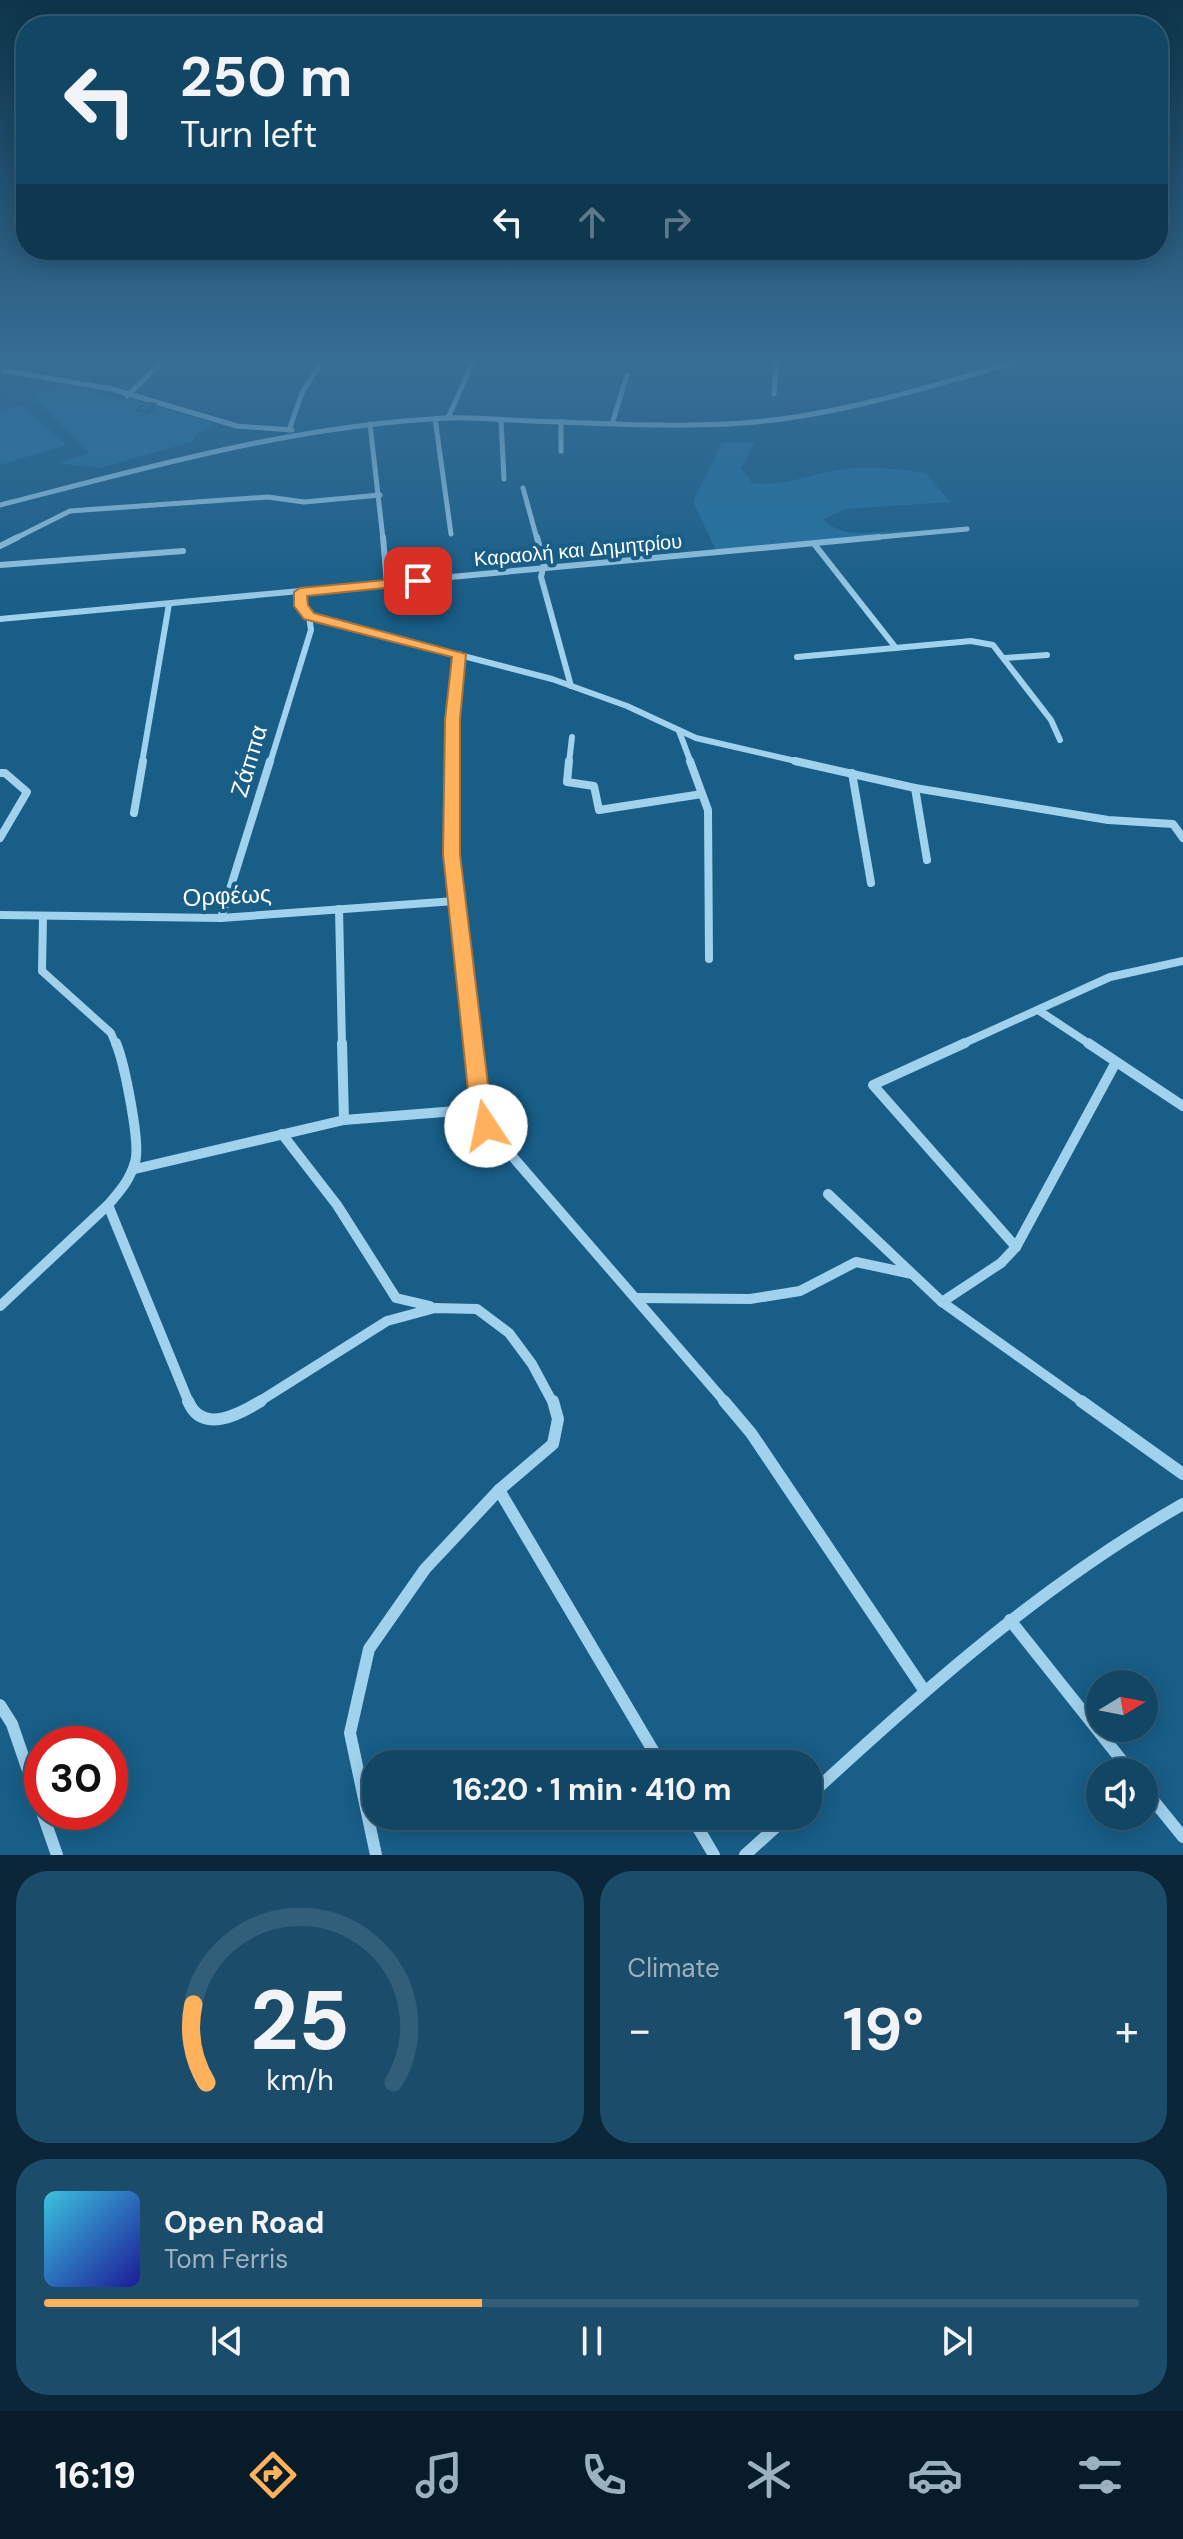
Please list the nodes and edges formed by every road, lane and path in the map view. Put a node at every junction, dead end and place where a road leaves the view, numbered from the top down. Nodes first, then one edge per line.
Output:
1 (223, 449) edge
2 (373, 449) edge
3 (439, 449) edge
4 (502, 449) edge
5 (504, 479) dead end
6 (523, 488) dead end
7 (380, 495) junction
8 (0, 505) edge
9 (967, 529) dead end
10 (451, 534) dead end
11 (815, 545) junction
12 (0, 546) edge
13 (183, 551) dead end
14 (0, 565) edge
15 (542, 569) junction
16 (387, 584) junction
17 (300, 592) junction
18 (169, 604) junction
19 (309, 616) junction
20 (0, 619) edge
21 (896, 648) junction
22 (459, 654) junction
23 (1047, 655) dead end
24 (797, 657) dead end
25 (1005, 658) junction
26 (571, 686) junction
27 (679, 731) junction
28 (572, 737) dead end
29 (1060, 740) dead end
30 (0, 773) edge
31 (852, 773) junction
32 (915, 788) junction
33 (702, 794) junction
34 (134, 813) dead end
35 (1183, 823) edge
36 (1173, 824) junction
37 (0, 838) edge
38 (1183, 838) edge
39 (927, 860) dead end
40 (871, 883) dead end
41 (455, 901) junction
42 (339, 909) junction
43 (0, 915) edge
44 (43, 917) junction
45 (221, 918) junction
46 (709, 959) dead end
47 (1183, 961) edge
48 (1038, 1010) junction
49 (1116, 1062) junction
50 (1183, 1106) edge
51 (481, 1109) junction
52 (344, 1120) junction
53 (282, 1134) junction
54 (135, 1169) junction
55 (828, 1194) dead end
56 (108, 1205) junction
57 (1016, 1247) junction
58 (912, 1274) junction
59 (638, 1298) junction
60 (942, 1302) junction
61 (0, 1306) edge
62 (435, 1308) junction
63 (1183, 1474) edge
64 (499, 1490) junction
65 (1183, 1504) edge
66 (1010, 1620) junction
67 (924, 1690) junction
68 (0, 1705) edge
69 (653, 1750) edge
70 (1120, 1758) edge
71 (24, 1759) edge
72 (822, 1784) edge
73 (1158, 1806) edge
74 (48, 1830) edge
75 (699, 1830) edge
76 (773, 1830) edge
77 (1183, 1837) edge
78 (57, 1855) edge
79 (376, 1855) edge
80 (714, 1855) edge
81 (745, 1855) edge

1 - 8 street
2 - 7 street
3 - 10 street
4 - 5 street
6 - 15 street
7 - 12 street
7 - 16 street
9 - 11 street, Καραολή και Δημητρίου
11 - 15 street, Καραολή και Δημητρίου
11 - 21 street
13 - 14 street
15 - 16 street, Καραολή και Δημητρίου
15 - 26 street
16 - 17 street, Καραολή και Δημητρίου
17 - 18 street, Καραολή και Δημητρίου
17 - 19 street
18 - 20 street, Καραολή και Δημητρίου
18 - 34 street
19 - 22 street
19 - 45 street, Ζάππα
21 - 24 street
21 - 25 street
22 - 26 street
22 - 41 street
23 - 25 street
25 - 29 street
26 - 27 street
27 - 31 street
27 - 33 street
28 - 33 street
30 - 37 street
31 - 32 street
31 - 40 street
32 - 36 street
32 - 39 street
33 - 46 street
35 - 36 street
36 - 38 street
41 - 42 street, Ορφέως
41 - 51 street
42 - 45 street, Ορφέως
42 - 52 street
43 - 44 street, Ορφέως
44 - 45 street, Ορφέως
44 - 54 street
47 - 48 street
48 - 49 street
48 - 57 street
49 - 50 street
49 - 57 street
51 - 52 street
51 - 59 street
52 - 53 street
53 - 54 street
53 - 62 street
54 - 56 street
55 - 58 street
56 - 61 street
56 - 62 street
57 - 60 street
58 - 59 street
58 - 60 street
59 - 67 street
60 - 63 street
62 - 64 street
64 - 69 street
64 - 79 street
65 - 66 street
66 - 67 street
66 - 70 street
67 - 72 street
68 - 71 street
73 - 77 street
74 - 78 street
75 - 80 street
76 - 81 street

